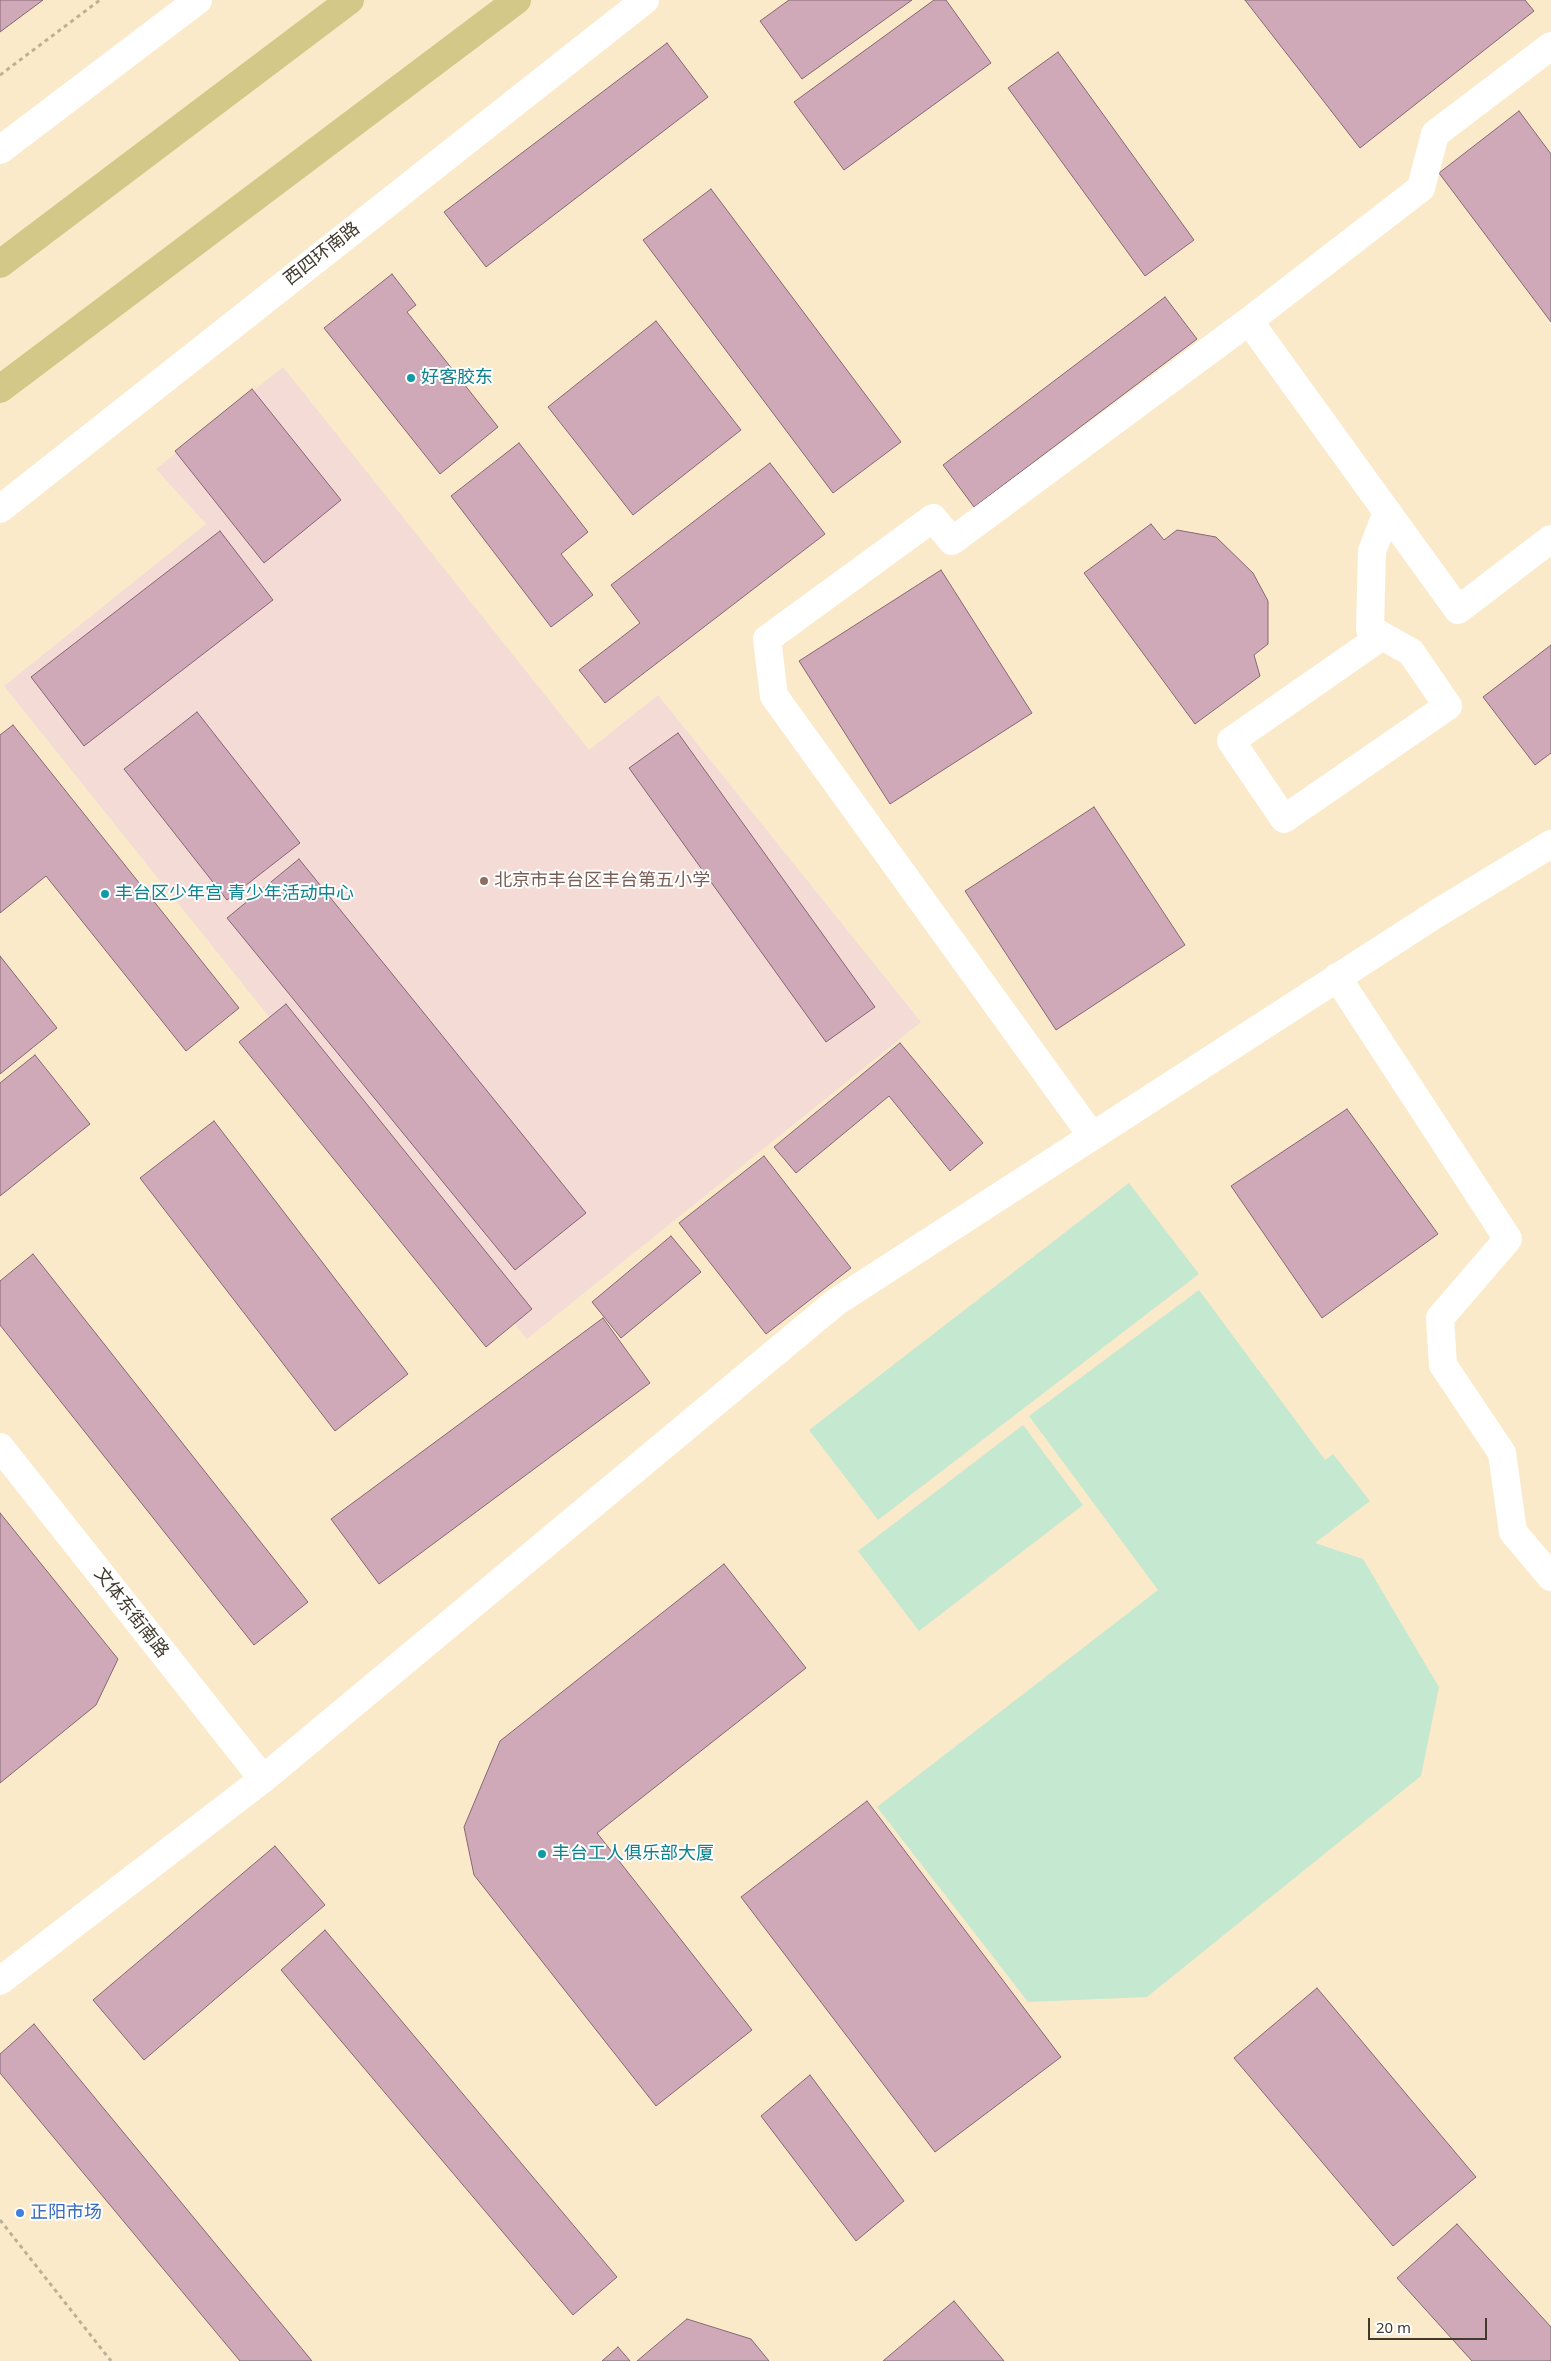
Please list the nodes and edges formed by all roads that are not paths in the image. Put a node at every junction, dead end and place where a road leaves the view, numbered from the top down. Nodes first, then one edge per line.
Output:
1 (198, 0) edge
2 (350, 0) edge
3 (517, 0) edge
4 (645, 0) edge
5 (1551, 46) edge
6 (0, 150) edge
7 (0, 264) edge
8 (1249, 321) junction
9 (0, 389) edge
10 (0, 509) edge
11 (1387, 512) junction
12 (1551, 539) edge
13 (1382, 636) junction
14 (1551, 844) edge
15 (1337, 978) junction
16 (1092, 1136) junction
17 (0, 1447) edge
18 (1551, 1577) edge
19 (262, 1779) junction
20 (0, 1981) edge

1 - 6 street
2 - 7 highway
3 - 9 highway
4 - 10 street, 西四环南路
5 - 8 street
8 - 11 street
8 - 16 street
11 - 12 street
11 - 13 street
13 - 13 street
14 - 15 street
15 - 16 street
15 - 18 street
16 - 19 street
17 - 19 street, 文体东街南路
19 - 20 street

